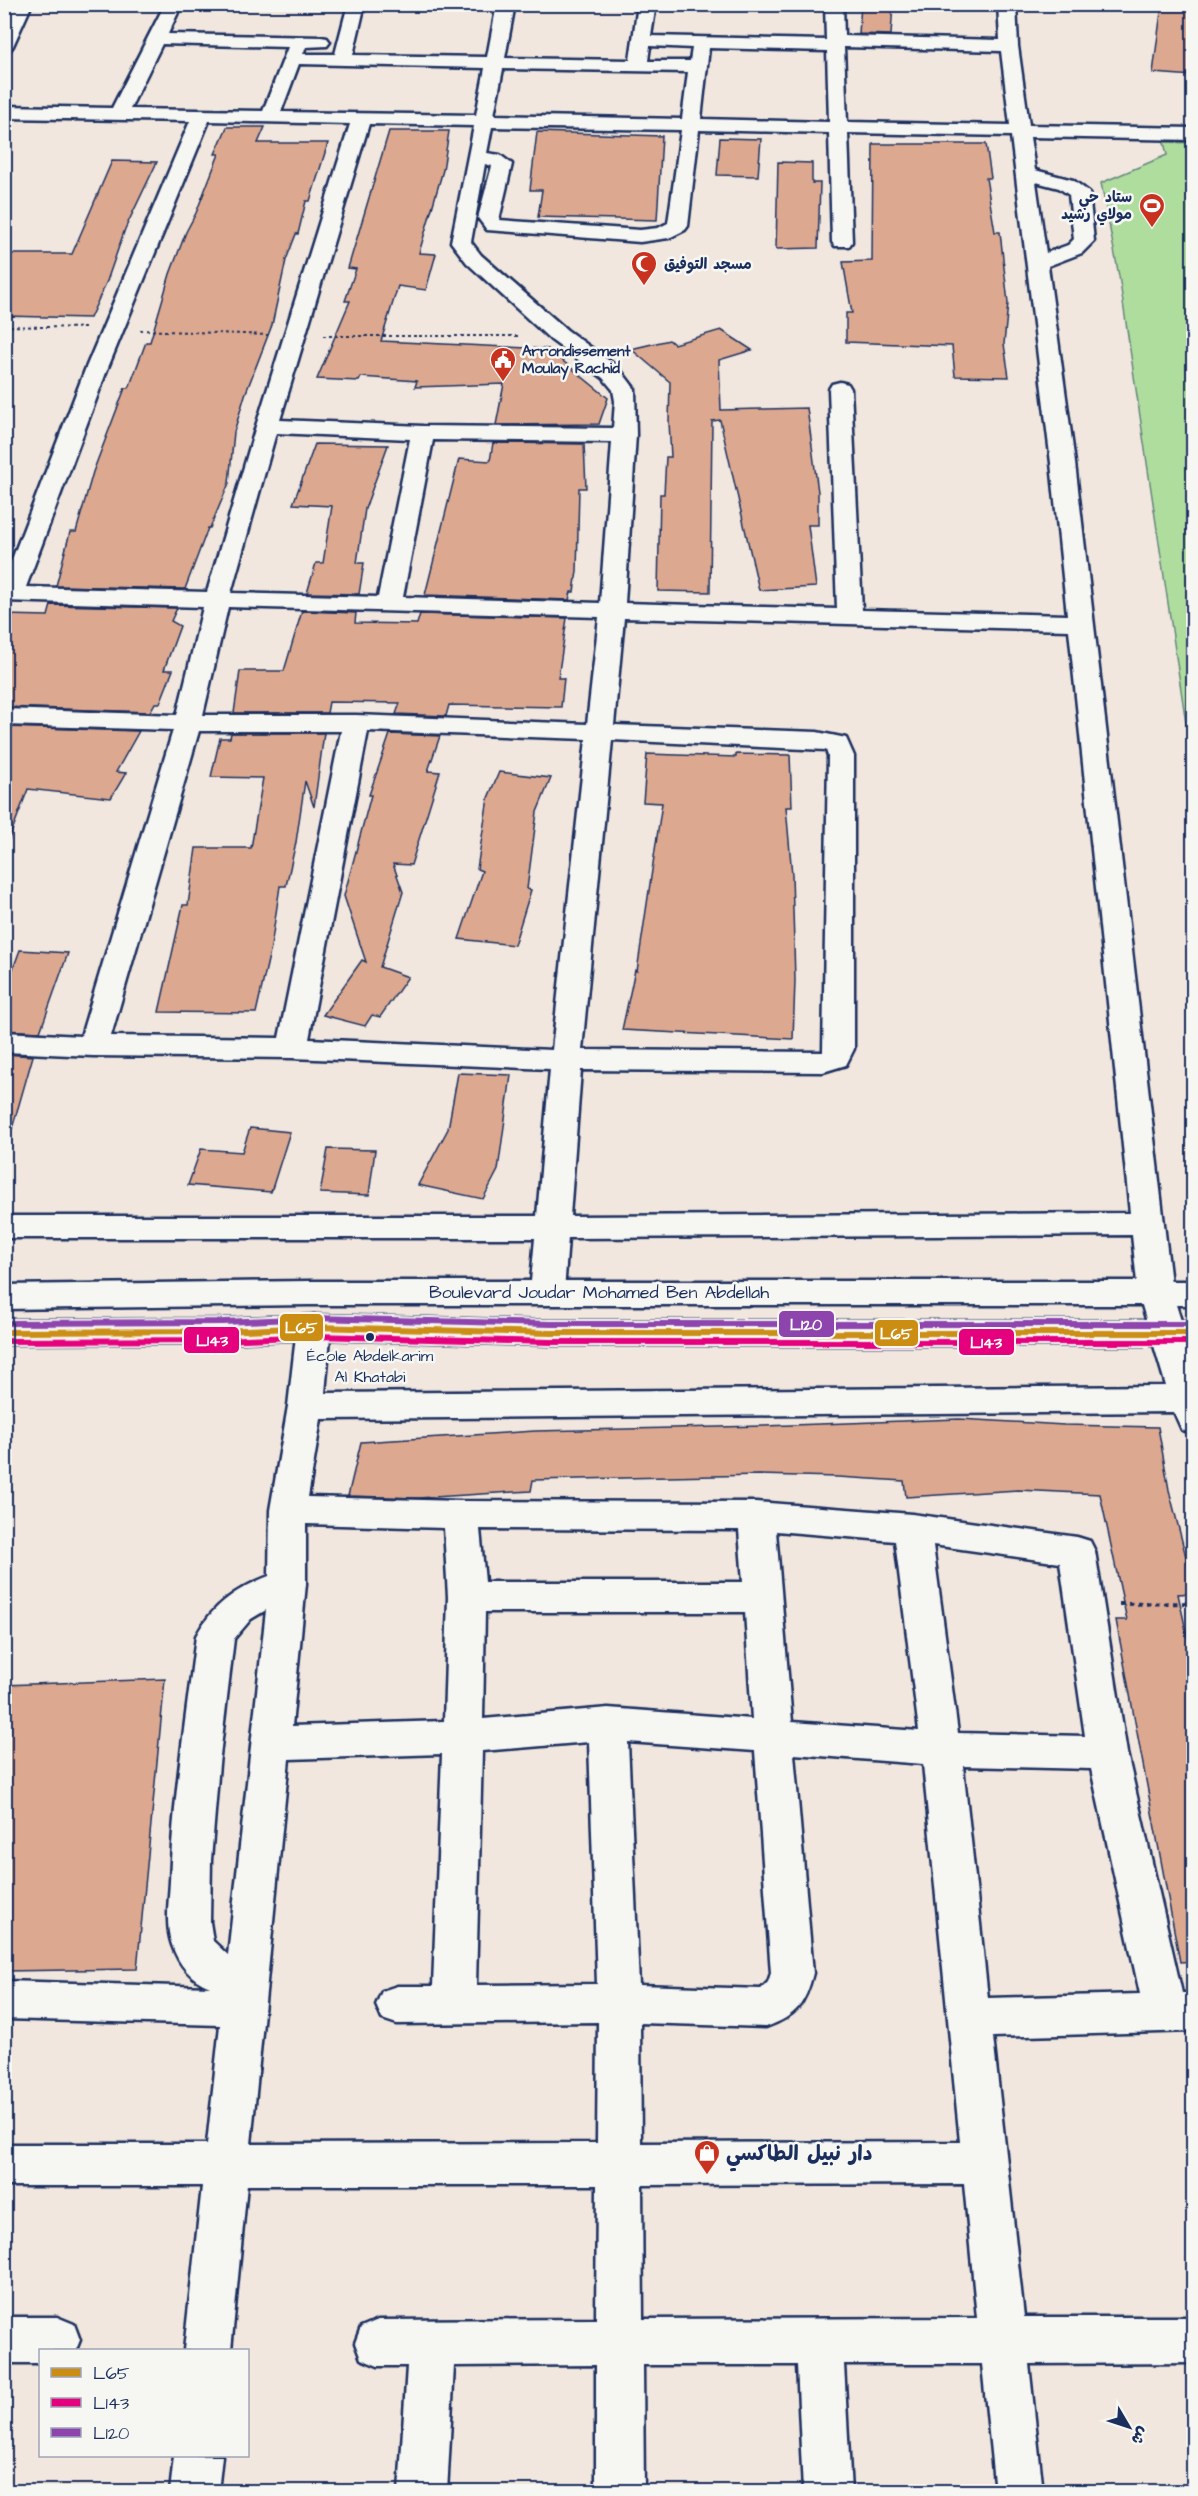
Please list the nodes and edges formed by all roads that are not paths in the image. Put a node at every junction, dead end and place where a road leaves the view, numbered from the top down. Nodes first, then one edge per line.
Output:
1 (24, 4) edge
2 (174, 4) edge
3 (357, 4) edge
4 (506, 4) edge
5 (647, 4) edge
6 (834, 4) edge
7 (1007, 4) edge
8 (157, 39) junction
9 (643, 41) junction
10 (700, 43) junction
11 (834, 44) junction
12 (4, 46) edge
13 (1009, 46) junction
14 (296, 50) junction
15 (345, 52) junction
16 (494, 62) junction
17 (638, 65) junction
18 (698, 67) junction
19 (4, 112) edge
20 (118, 114) junction
21 (201, 117) junction
22 (270, 117) junction
23 (361, 120) junction
24 (483, 122) junction
25 (692, 126) junction
26 (839, 128) junction
27 (1020, 131) junction
28 (1194, 134) edge
29 (477, 158) junction
30 (1026, 174) junction
31 (842, 242) dead end
32 (1037, 263) junction
33 (840, 389) dead end
34 (267, 426) junction
35 (423, 433) junction
36 (625, 435) junction
37 (8, 595) edge
38 (217, 600) junction
39 (389, 605) junction
40 (612, 611) junction
41 (850, 618) junction
42 (1081, 623) junction
43 (4, 717) edge
44 (188, 723) junction
45 (356, 723) junction
46 (599, 731) junction
47 (4, 1042) edge
48 (93, 1046) junction
49 (292, 1048) junction
50 (566, 1060) junction
51 (1147, 1224) junction
52 (4, 1227) edge
53 (553, 1227) junction
54 (547, 1292) junction
55 (1155, 1292) junction
56 (1194, 1293) edge
57 (4, 1297) edge
58 (314, 1327) junction
59 (4, 1332) edge
60 (1180, 1333) edge
61 (306, 1406) junction
62 (1192, 1406) edge
63 (288, 1510) junction
64 (461, 1515) junction
65 (756, 1516) junction
66 (912, 1528) junction
67 (287, 1584) junction
68 (467, 1597) junction
69 (761, 1597) junction
70 (608, 1724) junction
71 (774, 1736) junction
72 (463, 1737) junction
73 (271, 1743) junction
74 (941, 1749) junction
75 (1107, 1753) junction
76 (245, 1992) junction
77 (4, 2000) edge
78 (619, 2003) junction
79 (454, 2004) junction
80 (397, 2005) dead end
81 (1179, 2013) edge
82 (970, 2018) junction
83 (985, 2163) junction
84 (620, 2164) junction
85 (4, 2165) edge
86 (227, 2165) junction
87 (4, 2340) edge
88 (57, 2340) dead end
89 (819, 2340) junction
90 (1003, 2340) junction
91 (1194, 2340) edge
92 (432, 2342) junction
93 (621, 2342) junction
94 (378, 2343) dead end
95 (208, 2349) edge
96 (198, 2457) edge
97 (194, 2492) edge
98 (423, 2492) edge
99 (620, 2492) edge
100 (827, 2492) edge
101 (1019, 2492) edge

1 - 12 street
2 - 8 street
3 - 15 street
4 - 16 street
5 - 9 street
6 - 11 street
7 - 13 street
8 - 14 street
8 - 20 street
9 - 10 street
9 - 17 street
10 - 11 street
10 - 18 street
11 - 13 street
11 - 26 street
13 - 27 street
14 - 15 street
14 - 22 street
15 - 16 street
16 - 17 street
16 - 24 street
17 - 18 street
18 - 25 street
19 - 20 street
20 - 21 street
21 - 22 street
21 - 37 street
22 - 23 street
23 - 24 street
23 - 34 street
24 - 25 street
24 - 29 street
25 - 26 street
25 - 29 street
26 - 27 street
26 - 31 street
27 - 28 street
27 - 30 street
29 - 36 street
30 - 32 street
30 - 32 street
32 - 42 street
33 - 41 street
34 - 35 street
34 - 38 street
35 - 36 street
35 - 39 street
36 - 40 street
37 - 38 street
38 - 39 street
38 - 44 street
39 - 40 street
40 - 41 street
40 - 46 street
41 - 42 street
42 - 51 street
43 - 44 street
44 - 45 street
44 - 48 street
45 - 46 street
45 - 49 street
46 - 50 street
46 - 50 street
47 - 48 street
48 - 49 street
49 - 50 street
50 - 53 street
51 - 53 street
51 - 55 street
52 - 53 street
53 - 54 street
54 - 55 street, Boulevard Joudar Mohamed Ben Abdellah
54 - 57 street, Boulevard Joudar Mohamed Ben Abdellah
55 - 56 street, Boulevard Joudar Mohamed Ben Abdellah
55 - 60 street
58 - 59 street, Boulevard Joudar Mohamed Ben Abdellah
58 - 60 street, Boulevard Joudar Mohamed Ben Abdellah
58 - 61 street
60 - 62 street
61 - 62 street
61 - 63 street
63 - 64 street
63 - 67 street
64 - 65 street
64 - 68 street
65 - 66 street
65 - 69 street
66 - 74 street
66 - 75 street
67 - 73 street
67 - 76 street
68 - 69 street
68 - 72 street
69 - 71 street
70 - 71 street
70 - 72 street
70 - 78 street
71 - 74 street
71 - 78 street
72 - 73 street
72 - 79 street
73 - 76 street
74 - 75 street
74 - 82 street
75 - 81 street
76 - 77 street
76 - 86 street
78 - 79 street
78 - 84 street
79 - 80 street
81 - 82 street
82 - 83 street
83 - 84 street
83 - 90 street
84 - 86 street
84 - 93 street
85 - 86 street
86 - 95 street
87 - 88 street
89 - 90 street
89 - 93 street
89 - 100 street
90 - 91 street
90 - 101 street
92 - 93 street
92 - 94 street
92 - 98 street
93 - 99 street
96 - 97 street

